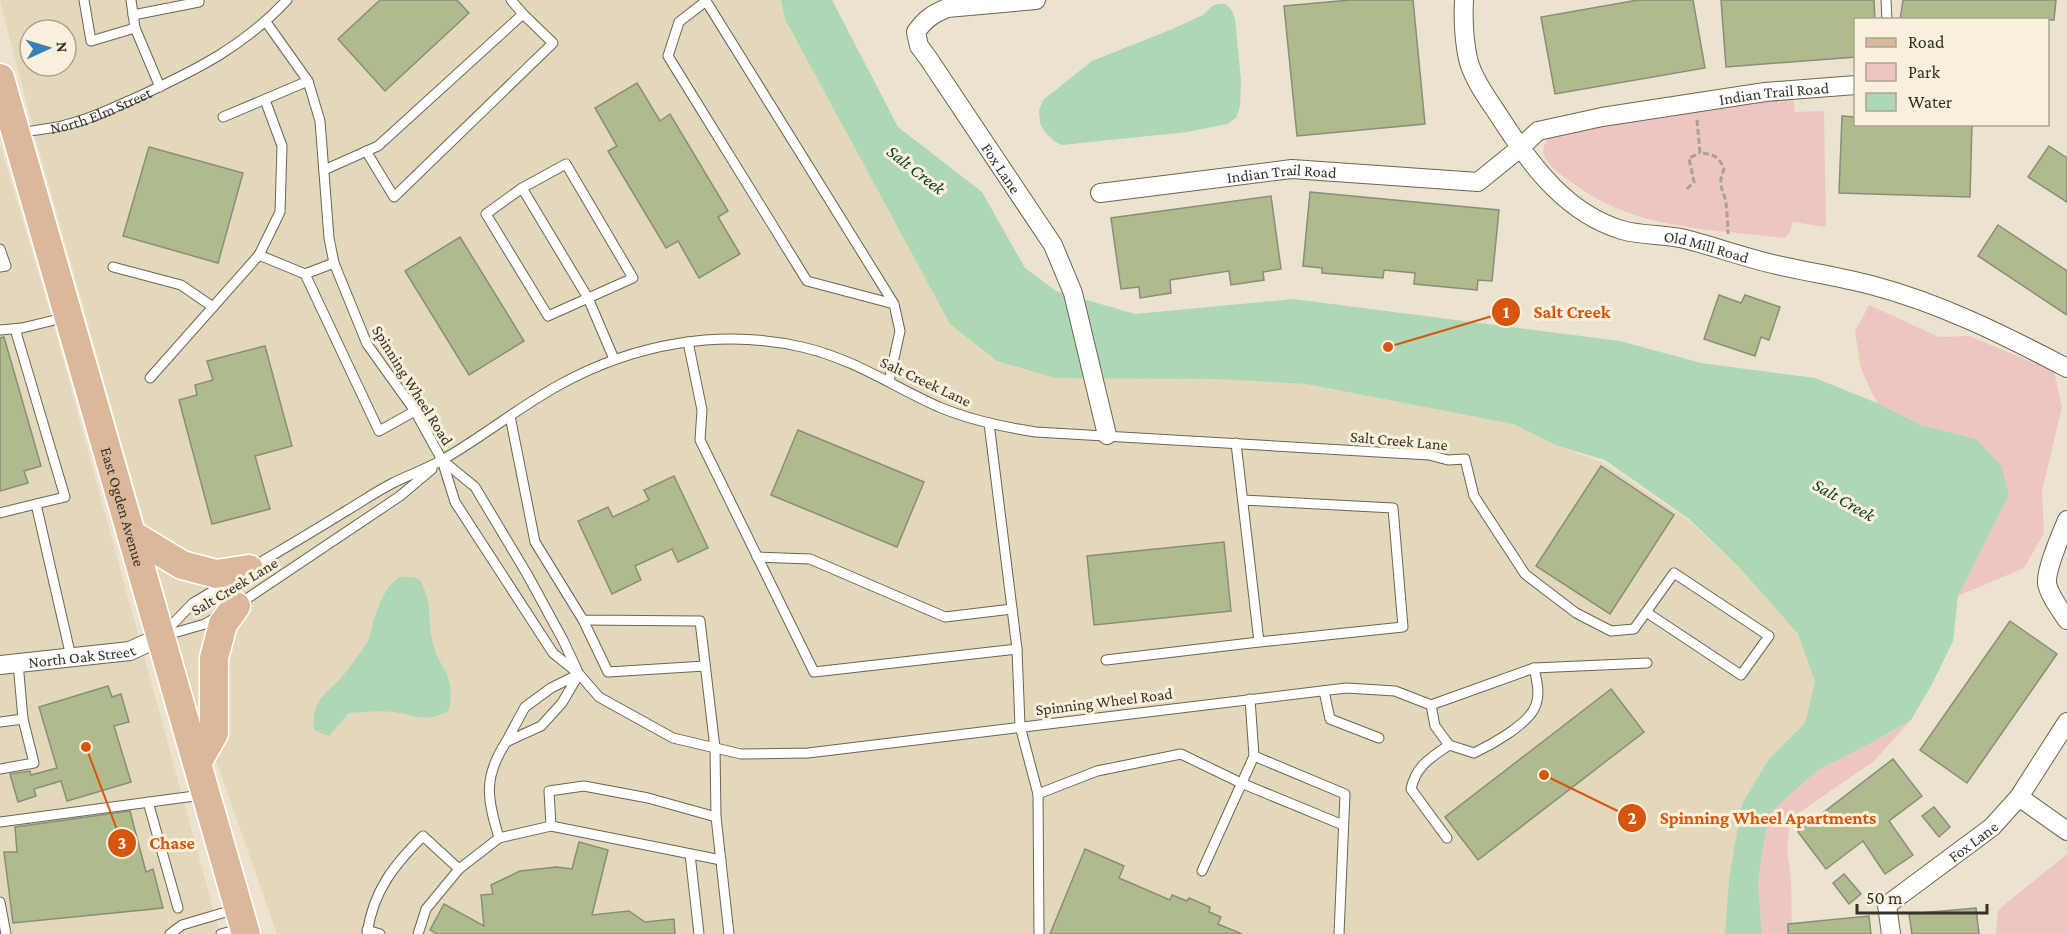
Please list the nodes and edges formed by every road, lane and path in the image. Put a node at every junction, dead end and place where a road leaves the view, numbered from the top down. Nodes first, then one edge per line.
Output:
1 (84, 0) edge
2 (131, 0) edge
3 (199, 0) edge
4 (287, 0) edge
5 (510, 0) edge
6 (1036, 0) edge
7 (1464, 0) edge
8 (1886, 0) edge
9 (523, 14) junction
10 (133, 15) junction
11 (1887, 18) edge
12 (266, 22) junction
13 (135, 28) junction
14 (0, 78) edge
15 (308, 81) junction
16 (1854, 86) edge
17 (160, 87) junction
18 (265, 100) junction
19 (1695, 102) junction
20 (224, 117) dead end
21 (8, 134) edge
22 (1520, 148) junction
23 (366, 151) junction
24 (1700, 153) junction
25 (324, 170) junction
26 (522, 188) junction
27 (1687, 189) dead end
28 (1100, 193) dead end
29 (0, 249) edge
30 (1727, 251) junction
31 (259, 255) junction
32 (334, 263) junction
33 (3, 267) edge
34 (114, 267) dead end
35 (305, 274) junction
36 (588, 298) junction
37 (894, 304) junction
38 (213, 307) junction
39 (69, 316) junction
40 (15, 329) junction
41 (0, 330) edge
42 (688, 342) junction
43 (614, 360) junction
44 (2067, 368) edge
45 (150, 378) dead end
46 (889, 381) junction
47 (415, 411) junction
48 (510, 416) junction
49 (989, 423) junction
50 (1107, 435) junction
51 (1236, 443) junction
52 (442, 460) junction
53 (1243, 500) junction
54 (36, 504) junction
55 (0, 513) edge
56 (2067, 520) edge
57 (131, 534) junction
58 (757, 557) junction
59 (249, 570) junction
60 (236, 606) junction
61 (1012, 609) junction
62 (1646, 612) junction
63 (583, 620) junction
64 (2067, 620) edge
65 (160, 637) junction
66 (1259, 642) junction
67 (1017, 649) junction
68 (71, 657) junction
69 (1106, 660) dead end
70 (1647, 663) dead end
71 (9, 664) edge
72 (705, 666) junction
73 (1534, 668) junction
74 (579, 674) junction
75 (1323, 691) junction
76 (1250, 699) junction
77 (1431, 705) junction
78 (23, 719) junction
79 (0, 722) edge
80 (2067, 722) edge
81 (1020, 726) junction
82 (1379, 738) dead end
83 (506, 742) junction
84 (1449, 745) junction
85 (715, 748) junction
86 (1254, 756) junction
87 (197, 763) junction
88 (0, 769) edge
89 (1242, 783) junction
90 (1038, 794) junction
91 (205, 795) junction
92 (2019, 797) junction
93 (148, 802) junction
94 (716, 817) junction
95 (0, 822) edge
96 (1343, 825) junction
97 (551, 826) junction
98 (2067, 831) edge
99 (499, 838) junction
100 (1447, 838) dead end
101 (690, 854) junction
102 (721, 860) junction
103 (459, 869) junction
104 (1202, 871) dead end
105 (0, 902) edge
106 (178, 908) dead end
107 (237, 926) edge
108 (367, 932) edge
109 (6, 934) edge
110 (170, 934) edge
111 (380, 934) edge
112 (418, 934) edge
113 (699, 934) edge
114 (729, 934) edge
115 (1039, 934) edge
116 (1339, 934) edge
117 (1891, 934) edge

1 - 13 lane
2 - 10 lane
3 - 10 lane
4 - 12 lane, North Elm Street
5 - 9 lane
6 - 50 street, Fox Lane
7 - 22 street, Old Mill Road
8 - 11 lane
9 - 23 lane
9 - 23 lane
10 - 13 lane
12 - 15 lane, Spinning Wheel Road
12 - 17 lane, North Elm Street
13 - 17 lane
14 - 21 main road, East Ogden Avenue
15 - 18 lane
15 - 25 lane, Spinning Wheel Road
16 - 19 street, Indian Trail Road
17 - 21 lane, North Elm Street
18 - 20 lane
18 - 31 lane
19 - 22 street, Indian Trail Road
19 - 24 path
21 - 39 main road, East Ogden Avenue
22 - 28 street, Indian Trail Road
22 - 30 street, Old Mill Road
23 - 25 lane
24 - 27 path
24 - 30 path
25 - 32 lane, Spinning Wheel Road
26 - 36 lane
26 - 36 lane
26 - 36 lane
29 - 33 lane
30 - 44 street, Old Mill Road
31 - 35 lane
31 - 38 lane
32 - 35 lane
32 - 47 lane, Spinning Wheel Road
34 - 38 lane
35 - 47 lane
36 - 43 lane
37 - 37 lane
37 - 46 lane
38 - 45 lane
39 - 40 lane
39 - 57 main road, East Ogden Avenue
40 - 41 lane
40 - 54 lane
42 - 43 lane, Salt Creek Lane
42 - 46 lane, Salt Creek Lane
42 - 58 lane
43 - 48 lane, Salt Creek Lane
46 - 49 lane, Salt Creek Lane
47 - 52 lane, Spinning Wheel Road
48 - 52 lane, Salt Creek Lane
48 - 63 lane
49 - 50 lane, Salt Creek Lane
49 - 61 lane
50 - 51 lane, Salt Creek Lane
51 - 53 lane
51 - 62 lane, Salt Creek Lane
52 - 59 lane, Salt Creek Lane
52 - 60 lane, Salt Creek Lane
52 - 74 lane, Spinning Wheel Road
52 - 74 lane, Spinning Wheel Road
53 - 66 lane
53 - 66 lane
54 - 55 lane
54 - 68 lane
56 - 64 street
57 - 59 main road
57 - 65 main road, East Ogden Avenue
58 - 61 lane
58 - 67 lane
59 - 65 lane, Salt Creek Lane
60 - 65 lane, Salt Creek Lane
60 - 87 main road
61 - 67 lane
62 - 62 lane
63 - 72 lane
63 - 72 lane
65 - 68 street, North Oak Street
65 - 87 main road, East Ogden Avenue
66 - 69 lane
67 - 81 lane
68 - 71 street, North Oak Street
70 - 73 lane
71 - 78 lane
72 - 85 lane
73 - 77 lane
73 - 84 lane
74 - 83 lane
74 - 83 lane
74 - 85 lane, Spinning Wheel Road
75 - 76 lane, Spinning Wheel Road
75 - 77 lane, Spinning Wheel Road
75 - 82 lane
76 - 81 lane, Spinning Wheel Road
76 - 86 lane
77 - 84 lane
78 - 79 lane
78 - 88 lane
80 - 92 street
81 - 85 lane, Spinning Wheel Road
81 - 90 lane
83 - 99 lane
84 - 100 lane
85 - 94 lane
86 - 89 lane
86 - 96 lane
87 - 91 main road, East Ogden Avenue
89 - 90 lane
89 - 96 lane
89 - 104 lane
90 - 115 lane
91 - 93 lane
91 - 107 main road, East Ogden Avenue
92 - 98 street
92 - 117 street, Fox Lane
93 - 95 lane
93 - 106 lane
94 - 97 lane
94 - 102 lane
96 - 116 lane
97 - 99 lane
97 - 101 lane
99 - 103 lane
101 - 102 lane
101 - 113 lane
102 - 114 lane
103 - 108 lane
103 - 112 lane
105 - 109 lane
107 - 110 lane
108 - 111 lane

